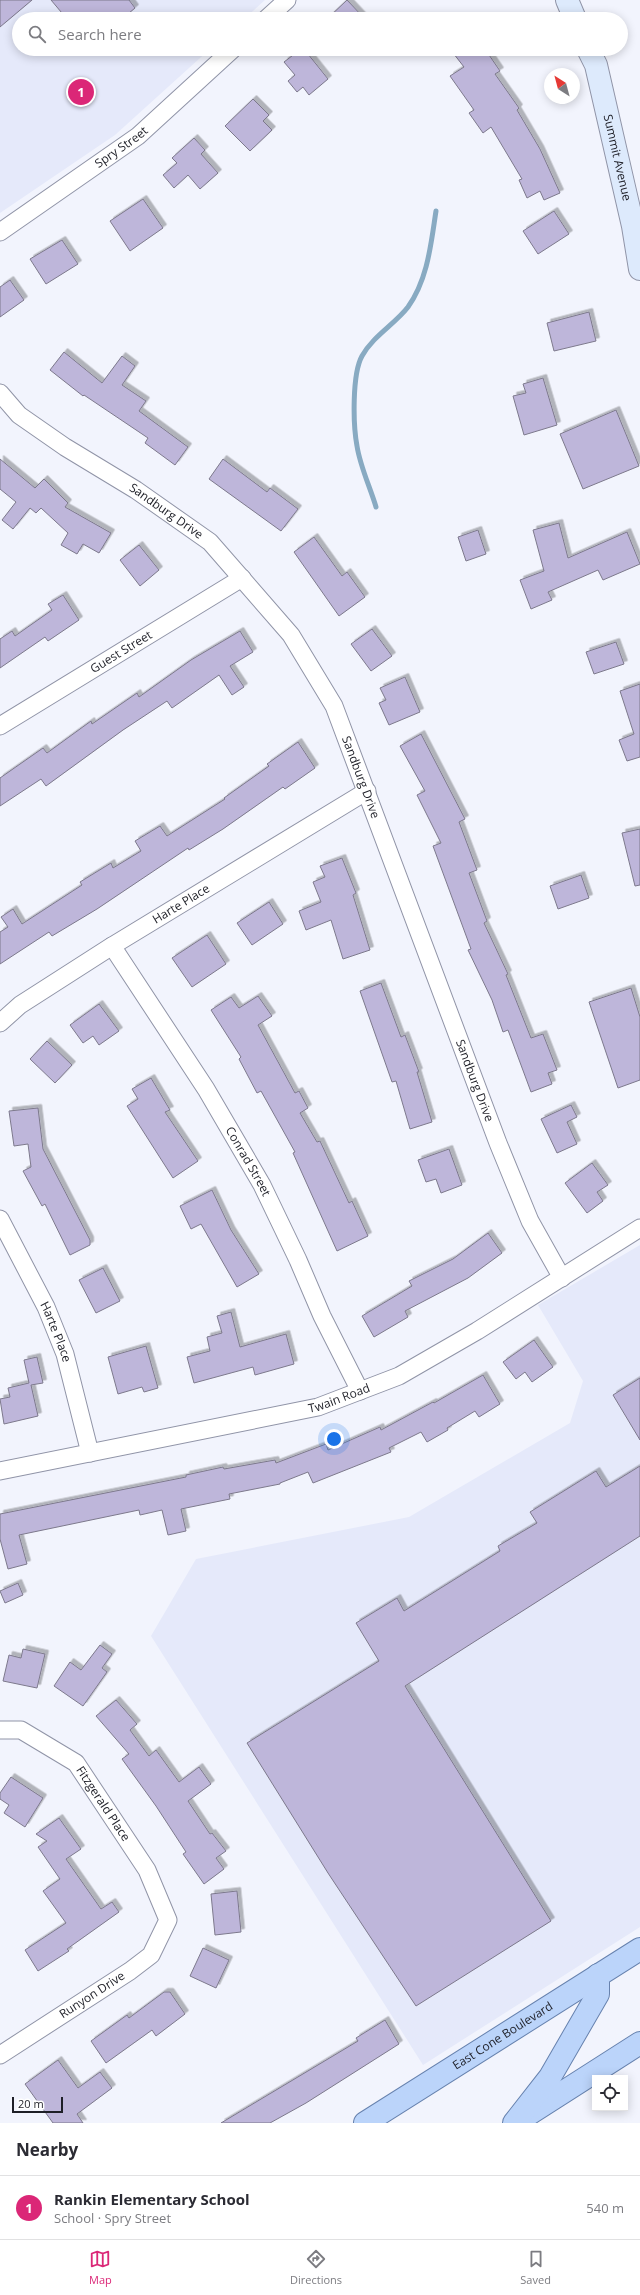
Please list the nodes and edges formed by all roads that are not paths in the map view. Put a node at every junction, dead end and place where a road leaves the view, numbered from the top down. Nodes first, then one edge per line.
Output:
1 (287, 0) edge
2 (567, 0) edge
3 (274, 12) edge
4 (572, 12) edge
5 (225, 56) edge
6 (591, 56) edge
7 (0, 232) edge
8 (640, 269) edge
9 (0, 393) edge
10 (242, 578) junction
11 (0, 726) edge
12 (367, 791) junction
13 (112, 946) junction
14 (0, 1023) edge
15 (0, 1219) edge
16 (640, 1228) edge
17 (562, 1278) junction
18 (360, 1391) junction
19 (90, 1453) junction
20 (0, 1471) edge
21 (0, 1730) edge
22 (168, 1920) joint
23 (640, 1949) edge
24 (598, 1975) junction
25 (640, 2043) edge
26 (0, 2055) edge
27 (366, 2123) edge
28 (514, 2123) edge

1 - 3 street
2 - 4 main road
5 - 7 street, Spry Street
6 - 8 main road, Summit Avenue
9 - 10 street, Sandburg Drive
10 - 11 street, Guest Street
10 - 12 street, Sandburg Drive
12 - 13 street, Harte Place
12 - 17 street, Sandburg Drive
13 - 14 street, Harte Place
13 - 18 street, Conrad Street
15 - 19 street, Harte Place
16 - 17 street, Twain Road
17 - 18 street, Twain Road
18 - 19 street, Twain Road
19 - 20 street, Twain Road
21 - 22 street, Fitzgerald Place
22 - 26 street, Runyon Drive
23 - 24 main road, East Cone Boulevard
24 - 27 main road, East Cone Boulevard
24 - 28 main road
25 - 28 main road

